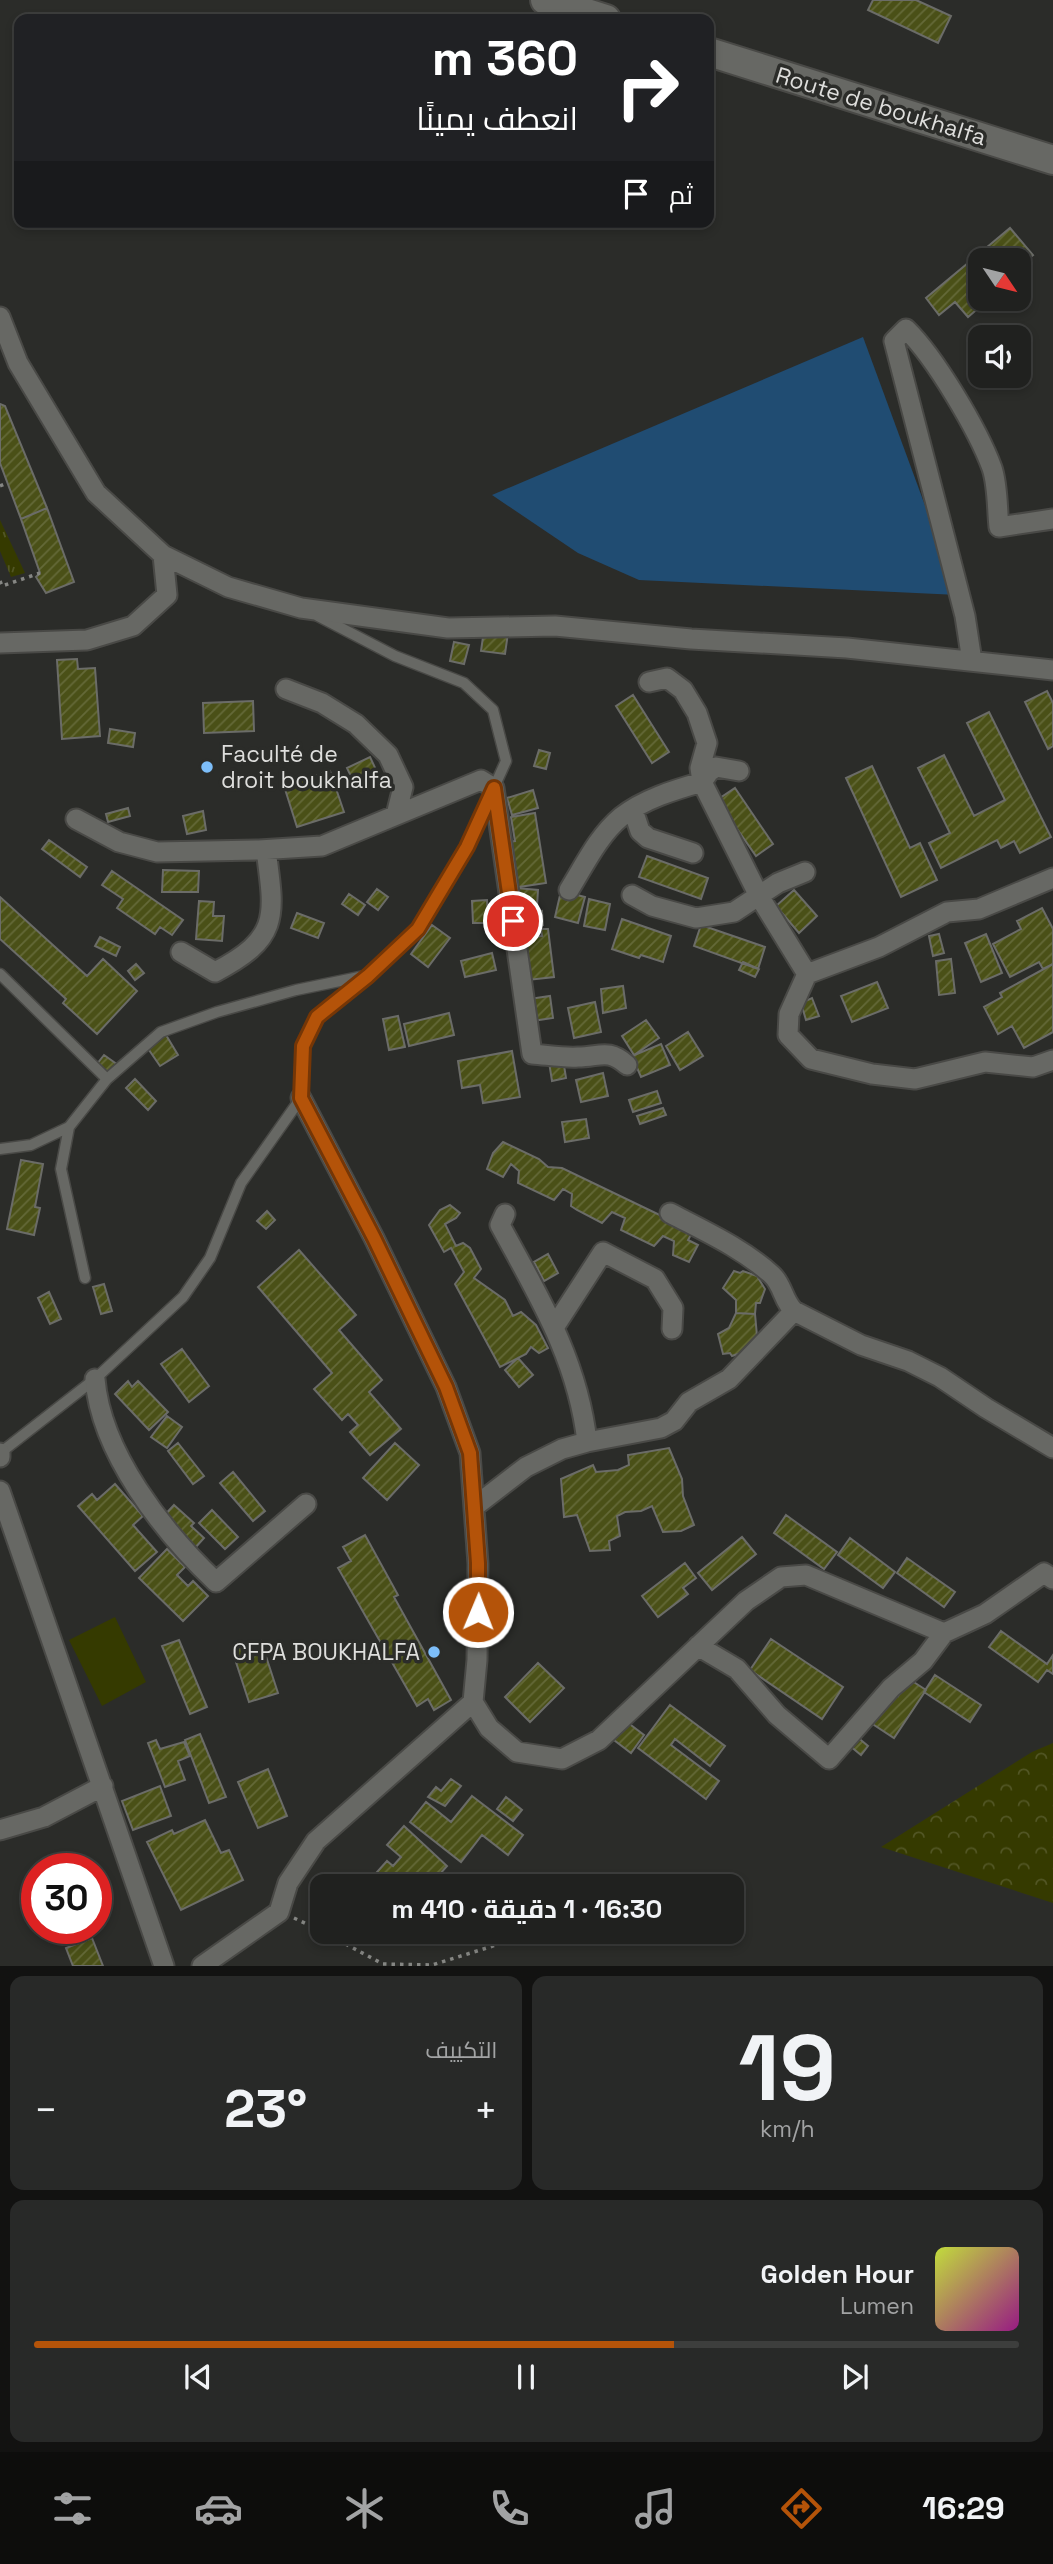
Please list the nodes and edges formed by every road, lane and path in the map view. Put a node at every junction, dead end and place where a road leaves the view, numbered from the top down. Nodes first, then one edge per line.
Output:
1 (545, 0) edge
2 (590, 14) edge
3 (714, 54) edge
4 (1053, 160) edge
5 (0, 317) edge
6 (9, 363) edge
7 (7, 483) dead end
8 (0, 486) edge
9 (1053, 519) edge
10 (163, 555) junction
11 (40, 573) dead end
12 (0, 581) edge
13 (302, 608) junction
14 (0, 643) edge
15 (972, 661) junction
16 (1053, 670) edge
17 (649, 682) dead end
18 (286, 689) dead end
19 (739, 771) dead end
20 (702, 782) junction
21 (494, 788) junction
22 (633, 810) junction
23 (396, 815) junction
24 (76, 819) dead end
25 (266, 850) junction
26 (693, 853) dead end
27 (805, 872) dead end
28 (1053, 878) edge
29 (569, 890) dead end
30 (632, 895) dead end
31 (759, 897) junction
32 (181, 952) dead end
33 (0, 974) edge
34 (807, 974) junction
35 (368, 976) junction
36 (1053, 1060) edge
37 (627, 1065) dead end
38 (107, 1079) junction
39 (301, 1098) junction
40 (69, 1126) junction
41 (0, 1149) edge
42 (670, 1213) dead end
43 (505, 1214) dead end
44 (85, 1278) dead end
45 (794, 1311) junction
46 (555, 1326) junction
47 (672, 1329) dead end
48 (95, 1379) junction
49 (587, 1442) junction
50 (1053, 1448) edge
51 (0, 1454) edge
52 (0, 1491) edge
53 (306, 1504) dead end
54 (474, 1507) junction
55 (1053, 1579) edge
56 (944, 1633) junction
57 (698, 1646) junction
58 (473, 1702) junction
59 (103, 1786) junction
60 (0, 1830) edge
61 (279, 1912) junction
62 (310, 1926) edge
63 (346, 1944) edge
64 (499, 1944) edge
65 (164, 1965) edge
66 (202, 1965) edge

1 - 2 street
3 - 4 street, Route de boukhalfa
5 - 6 street
6 - 10 street
7 - 8 path
9 - 15 street
10 - 13 street
10 - 14 street
11 - 12 path
13 - 15 street
13 - 21 lane
15 - 16 street
17 - 20 street
18 - 23 street
19 - 20 street
20 - 22 street
20 - 31 street
21 - 23 street
21 - 35 lane
21 - 37 street
22 - 26 street
22 - 29 street
23 - 25 street
24 - 25 street
25 - 32 street
27 - 31 street
28 - 34 street
30 - 31 street
31 - 34 street
33 - 38 lane
34 - 36 street
35 - 38 lane
35 - 39 lane
38 - 40 lane
39 - 48 lane
39 - 54 street
40 - 41 lane
40 - 44 lane
42 - 45 street
43 - 46 street
45 - 49 street
45 - 50 street
46 - 47 street
46 - 49 street
48 - 51 lane
48 - 53 street
49 - 54 street
52 - 59 street
54 - 58 street
55 - 56 street
56 - 57 street
56 - 57 street
57 - 58 street
58 - 61 street
59 - 60 street
59 - 65 street
61 - 62 path
61 - 66 street
63 - 64 path

